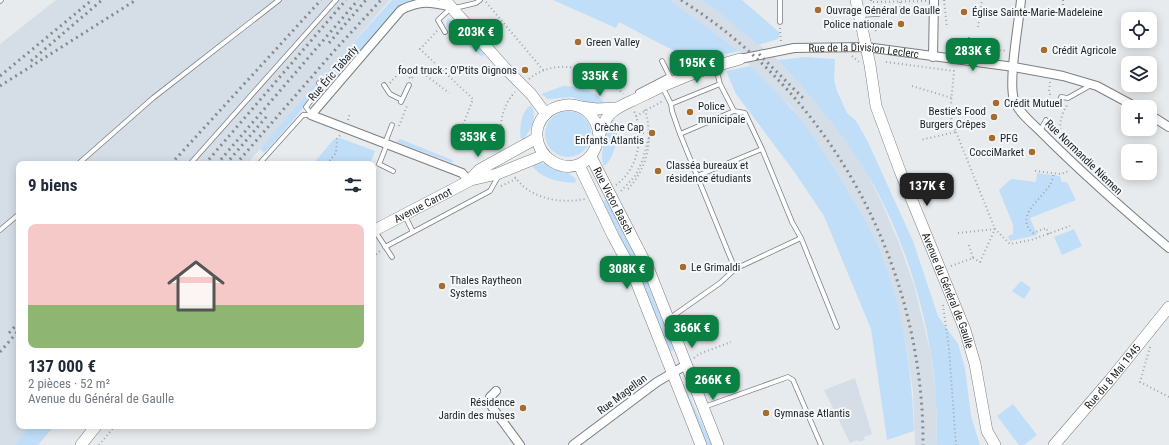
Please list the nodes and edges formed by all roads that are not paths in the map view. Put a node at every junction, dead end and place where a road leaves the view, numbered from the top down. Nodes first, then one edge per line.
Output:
1 (279, 0) edge
2 (336, 0) edge
3 (480, 0) edge
4 (780, 0) edge
5 (856, 0) edge
6 (1021, 0) edge
7 (934, 1) edge
8 (450, 5) edge
9 (878, 14) dead end
10 (859, 15) junction
11 (780, 22) road end
12 (446, 32) dead end
13 (866, 47) junction
14 (934, 57) junction
15 (740, 59) joint
16 (662, 61) dead end
17 (716, 65) junction
18 (1014, 67) junction
19 (668, 81) junction
20 (320, 83) dead end
21 (720, 84) junction
22 (1093, 84) junction
23 (409, 85) dead end
24 (385, 86) road end
25 (1062, 97) dead end
26 (1123, 100) edge
27 (671, 104) junction
28 (580, 107) junction
29 (613, 108) junction
30 (734, 111) junction
31 (546, 114) junction
32 (311, 115) junction
33 (673, 115) junction
34 (1157, 119) edge
35 (1046, 120) dead end
36 (392, 125) dead end
37 (672, 125) dead end
38 (1169, 127) edge
39 (1040, 131) junction
40 (680, 134) junction
41 (599, 136) junction
42 (537, 138) junction
43 (386, 144) junction
44 (762, 149) junction
45 (544, 155) junction
46 (592, 157) junction
47 (81, 161) edge
48 (193, 161) edge
49 (262, 161) edge
50 (579, 165) junction
51 (393, 171) dead end
52 (501, 173) junction
53 (697, 176) junction
54 (470, 181) junction
55 (404, 215) junction
56 (16, 217) edge
57 (0, 230) edge
58 (376, 231) edge
59 (413, 232) junction
60 (376, 234) edge
61 (801, 238) junction
62 (386, 247) junction
63 (1169, 248) edge
64 (392, 257) dead end
65 (735, 269) junction
66 (1169, 307) edge
67 (668, 320) junction
68 (837, 327) dead end
69 (686, 366) junction
70 (673, 373) junction
71 (496, 391) dead end
72 (703, 407) junction
73 (94, 429) edge
74 (81, 445) edge
75 (520, 445) edge
76 (573, 445) edge
77 (701, 445) edge
78 (718, 445) edge
79 (821, 445) edge
80 (995, 445) edge
81 (1054, 445) edge

1 - 47 lane
2 - 48 lane
3 - 8 lane
4 - 11 lane
5 - 10 street, Avenue du Général de Gaulle
6 - 18 street, Rue Normandie Niemen
7 - 14 street
8 - 12 lane
8 - 31 street
8 - 32 street, Rue Éric Tabarly
9 - 10 lane
10 - 13 street, Avenue du Général de Gaulle
13 - 14 street, Rue de la Division Leclerc
13 - 15 street, Rue de la Division Leclerc
13 - 80 street, Avenue du Général de Gaulle
14 - 18 street, Rue de la Division Leclerc
15 - 17 street, Rue de la Division Leclerc
16 - 19 lane
17 - 19 street, Rue de la Division Leclerc
17 - 21 lane
18 - 22 street, Rue de la Division Leclerc
18 - 39 street, Rue Normandie Niemen
19 - 27 lane
19 - 29 street, Rue de la Division Leclerc
19 - 29 lane
20 - 32 lane
21 - 27 lane
21 - 30 lane
22 - 25 lane
22 - 26 street, Rue de la Division Leclerc
23 - 24 lane
27 - 33 lane
28 - 29 street, Rue de la Division Leclerc
28 - 31 street
28 - 41 street
29 - 41 street, Rue de la Division Leclerc
30 - 40 lane
30 - 44 lane
31 - 42 street
32 - 43 street, Rue Éric Tabarly
32 - 49 lane
33 - 37 lane
33 - 40 lane
34 - 38 street
35 - 39 lane
36 - 43 lane
39 - 63 street, Rue Normandie Niemen
40 - 53 lane
41 - 46 street
42 - 45 street
42 - 54 street, Avenue Carnot
43 - 51 lane
43 - 54 street, Rue Éric Tabarly
44 - 53 lane
44 - 61 lane
45 - 50 street
45 - 52 street, Avenue Carnot
46 - 50 street
46 - 67 street, Rue Victor Basch
50 - 70 street, Rue Victor Basch
52 - 54 street, Avenue Carnot
52 - 59 lane
53 - 65 lane
54 - 55 street, Avenue Carnot
55 - 58 street, Avenue Carnot
55 - 59 lane
56 - 57 lane
59 - 62 lane
60 - 62 lane
61 - 65 lane
61 - 68 lane
62 - 64 lane
65 - 67 lane
66 - 81 street, Rue du 8 Mai 1945
67 - 69 street, Rue Victor Basch
69 - 70 street, Rue Magellan
69 - 72 street, Rue Victor Basch
70 - 76 street, Rue Magellan
70 - 77 street, Rue Victor Basch
71 - 75 street
72 - 78 street, Rue Victor Basch
72 - 79 lane
73 - 74 street

